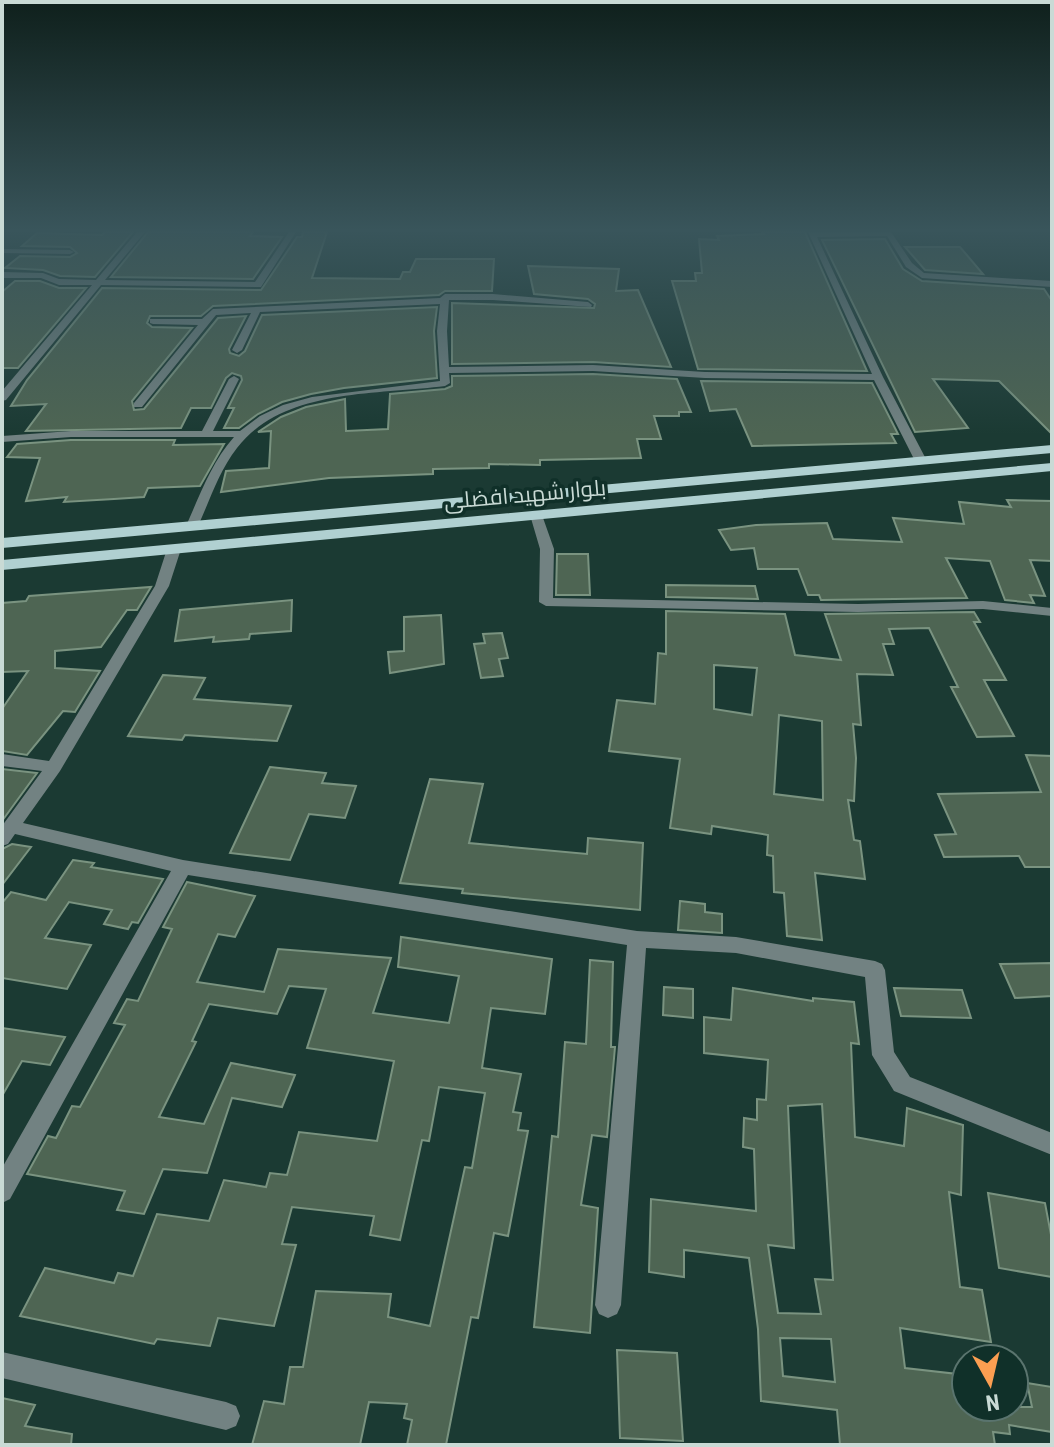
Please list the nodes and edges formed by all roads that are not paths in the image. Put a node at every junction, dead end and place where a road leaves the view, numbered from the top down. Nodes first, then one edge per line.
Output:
1 (84, 300) edge
2 (523, 300) edge
3 (842, 300) edge
4 (443, 301) joint
5 (588, 305) dead end
6 (257, 309) junction
7 (153, 321) dead end
8 (203, 322) junction
9 (237, 350) dead end
10 (444, 370) junction
11 (878, 377) junction
12 (234, 379) dead end
13 (2, 398) edge
14 (138, 405) dead end
15 (206, 434) junction
16 (243, 434) junction
17 (2, 439) edge
18 (1052, 449) edge
19 (921, 461) junction
20 (1052, 467) edge
21 (502, 499) junction
22 (536, 515) junction
23 (509, 517) junction
24 (192, 526) junction
25 (2, 543) edge
26 (174, 549) junction
27 (2, 565) edge
28 (1052, 612) edge
29 (2, 760) edge
30 (54, 767) junction
31 (7, 833) edge
32 (183, 867) junction
33 (637, 939) junction
34 (1052, 1144) edge
35 (2, 1191) edge
36 (608, 1305) dead end
37 (2, 1365) edge
38 (226, 1416) dead end

1 - 13 street
2 - 5 street
3 - 11 street
4 - 6 street
4 - 10 street
6 - 8 street
6 - 9 street
7 - 8 street
8 - 14 street
10 - 11 street
10 - 16 street
11 - 19 street
12 - 15 street
15 - 16 street
15 - 17 street
16 - 24 street
18 - 19 main road, بلوار شهید افضلی
19 - 21 main road, بلوار شهید افضلی
20 - 22 main road, بلوار شهید افضلی
21 - 23 main road
21 - 24 main road, بلوار شهید افضلی
22 - 23 main road, بلوار شهید افضلی
22 - 28 street
23 - 26 main road, بلوار شهید افضلی
24 - 25 main road, بلوار شهید افضلی
26 - 27 main road, بلوار شهید افضلی
26 - 30 street
29 - 30 street
30 - 31 street
31 - 32 street
32 - 33 street
32 - 35 street
33 - 34 street
33 - 36 street
37 - 38 street

